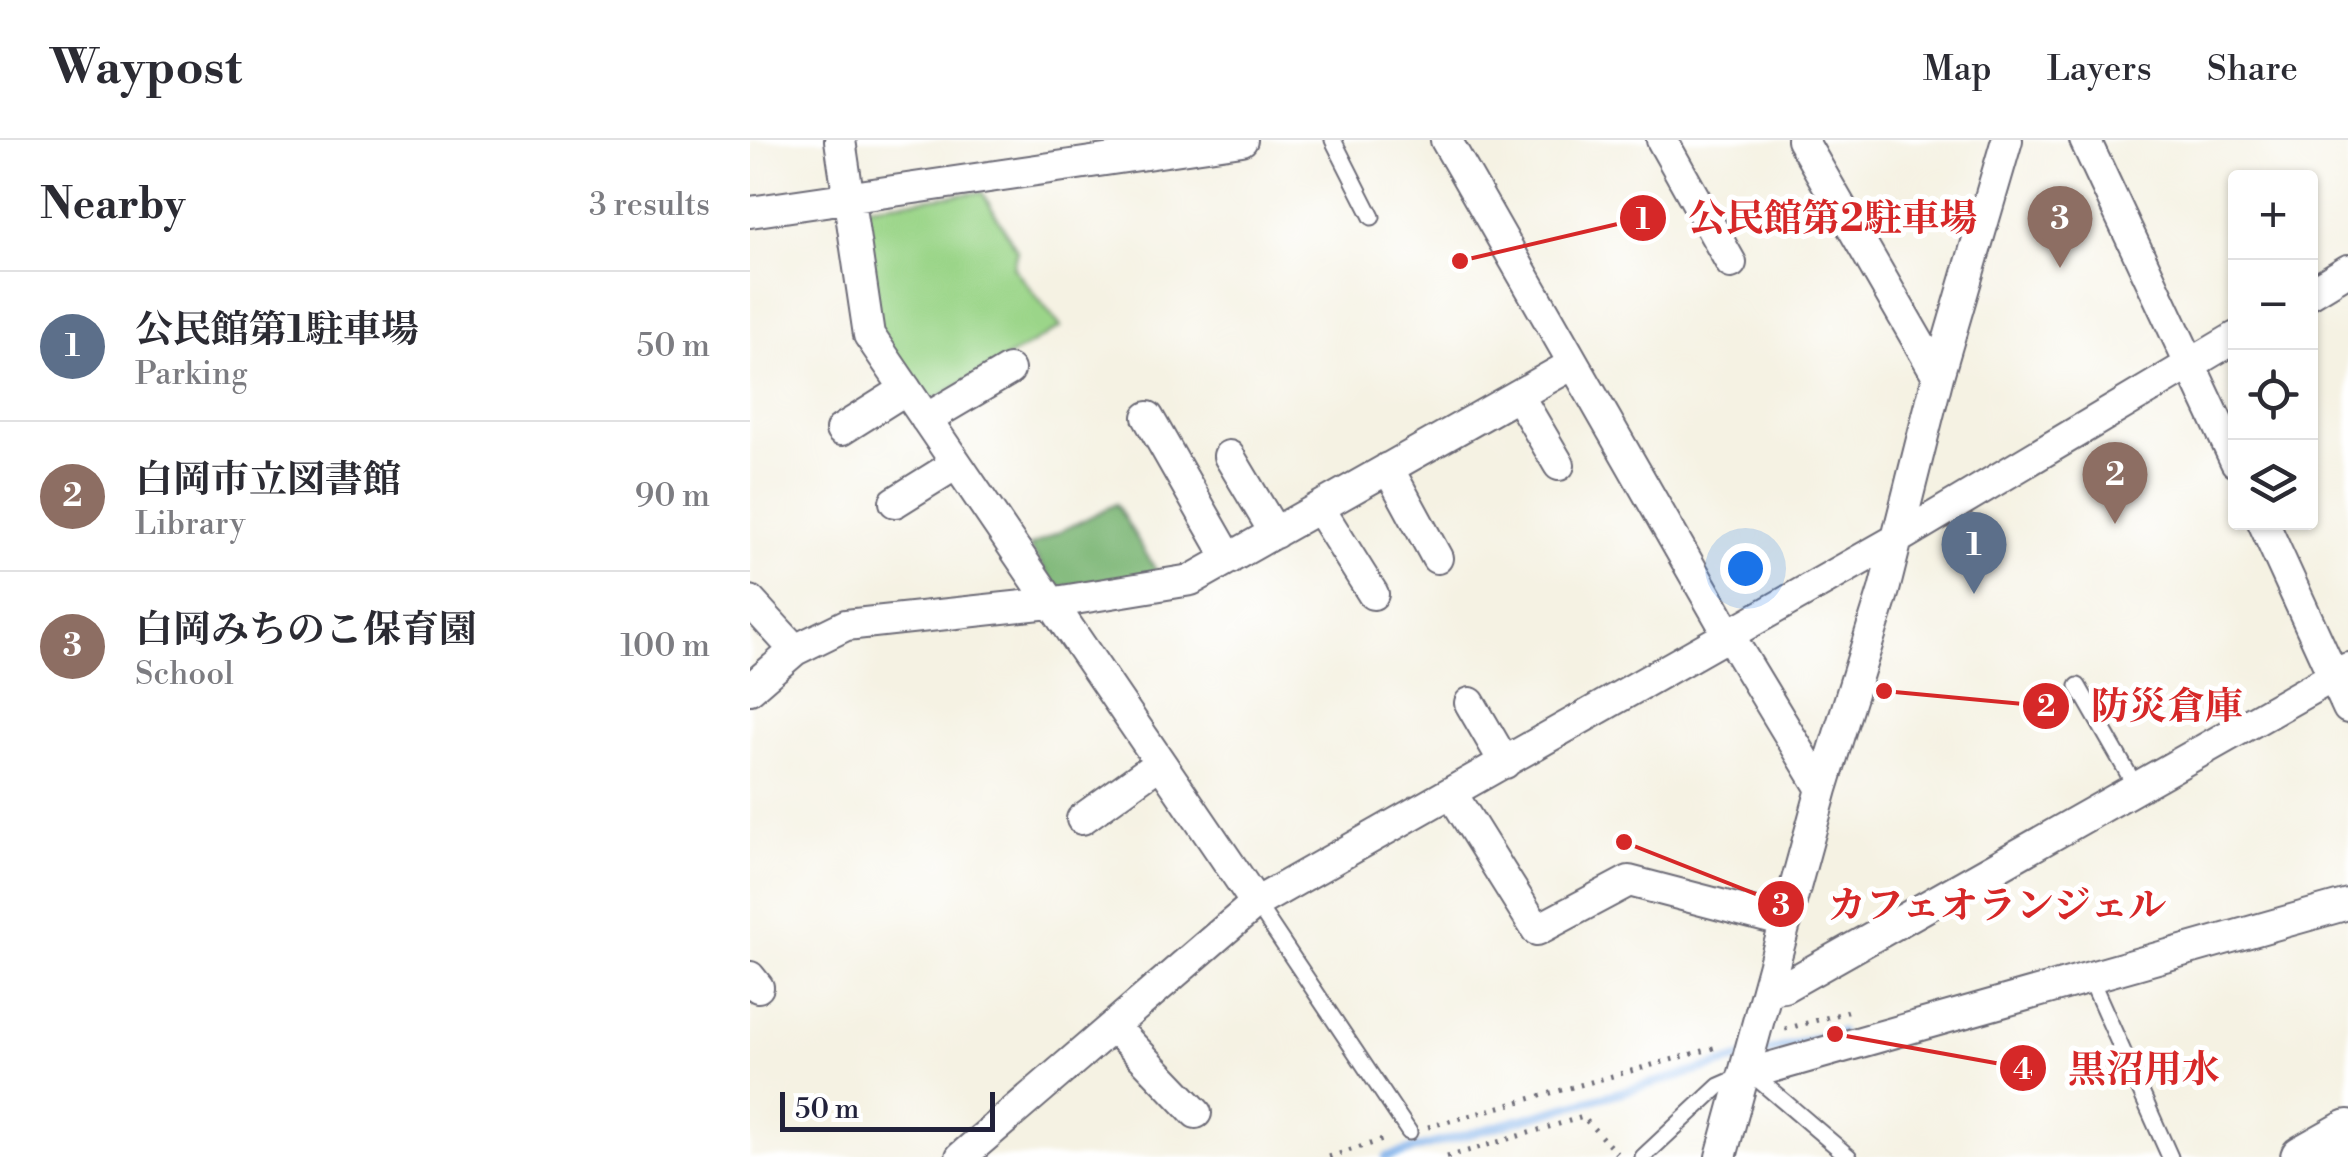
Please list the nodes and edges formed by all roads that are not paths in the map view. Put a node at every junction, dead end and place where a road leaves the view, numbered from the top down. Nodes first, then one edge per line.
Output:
1 (840, 140) edge
2 (1242, 140) edge
3 (1333, 140) edge
4 (1446, 140) edge
5 (1662, 140) edge
6 (1802, 140) edge
7 (2007, 140) edge
8 (2084, 140) edge
9 (848, 198) junction
10 (750, 212) edge
11 (1372, 217) dead end
12 (1731, 263) dead end
13 (2348, 270) edge
14 (2318, 288) edge
15 (2228, 342) edge
16 (1573, 364) junction
17 (2190, 364) junction
18 (1009, 370) dead end
19 (1938, 376) junction
20 (906, 389) junction
21 (1518, 395) junction
22 (1148, 417) dead end
23 (926, 419) junction
24 (841, 430) dead end
25 (2228, 445) edge
26 (1229, 456) dead end
27 (956, 464) junction
28 (1559, 465) dead end
29 (1388, 468) junction
30 (895, 502) dead end
31 (1319, 508) junction
32 (2267, 530) edge
33 (1275, 532) junction
34 (1897, 538) junction
35 (1438, 558) dead end
36 (1229, 559) junction
37 (1373, 594) dead end
38 (750, 601) edge
39 (1050, 603) junction
40 (1729, 635) junction
41 (794, 650) junction
42 (2341, 672) edge
43 (2078, 686) dead end
44 (750, 688) edge
45 (1470, 703) dead end
46 (2348, 708) edge
47 (1160, 763) junction
48 (1505, 763) junction
49 (2137, 788) junction
50 (1822, 789) junction
51 (1452, 794) junction
52 (1082, 819) dead end
53 (1256, 904) junction
54 (2348, 904) edge
55 (1786, 922) junction
56 (2090, 980) junction
57 (1768, 989) junction
58 (1113, 1026) junction
59 (1743, 1057) junction
60 (1196, 1113) dead end
61 (1417, 1130) road end
62 (2348, 1131) edge
63 (960, 1157) edge
64 (1642, 1157) edge
65 (1722, 1157) edge
66 (1849, 1157) edge
67 (2170, 1157) edge
68 (2302, 1157) edge

1 - 9 street
2 - 9 street
3 - 11 lane
4 - 16 street
5 - 12 street
6 - 19 street
7 - 19 street
8 - 17 street
9 - 10 street
9 - 20 street
13 - 14 street
15 - 17 street
16 - 21 street
16 - 40 street
17 - 25 street
17 - 34 street
18 - 23 street
19 - 34 street
20 - 23 street
20 - 24 street
21 - 28 street
21 - 29 street
22 - 36 street
23 - 27 street
26 - 33 street
27 - 30 street
27 - 39 street
29 - 31 street
29 - 35 street
31 - 33 street
31 - 37 street
32 - 42 street
33 - 36 street
34 - 40 street
34 - 50 street
36 - 39 street
38 - 41 street
39 - 41 street
39 - 47 street
40 - 48 street
40 - 50 street
41 - 44 street
42 - 46 street
42 - 49 street
43 - 49 lane
45 - 48 street
47 - 52 street
47 - 53 street
48 - 51 street
49 - 57 street
50 - 55 street
51 - 53 street
51 - 55 street
53 - 58 street
53 - 61 lane
54 - 56 street
55 - 57 street
56 - 59 street
56 - 67 lane
57 - 59 street
58 - 60 street
58 - 63 street
59 - 64 lane
59 - 65 street
59 - 66 lane
62 - 68 street

